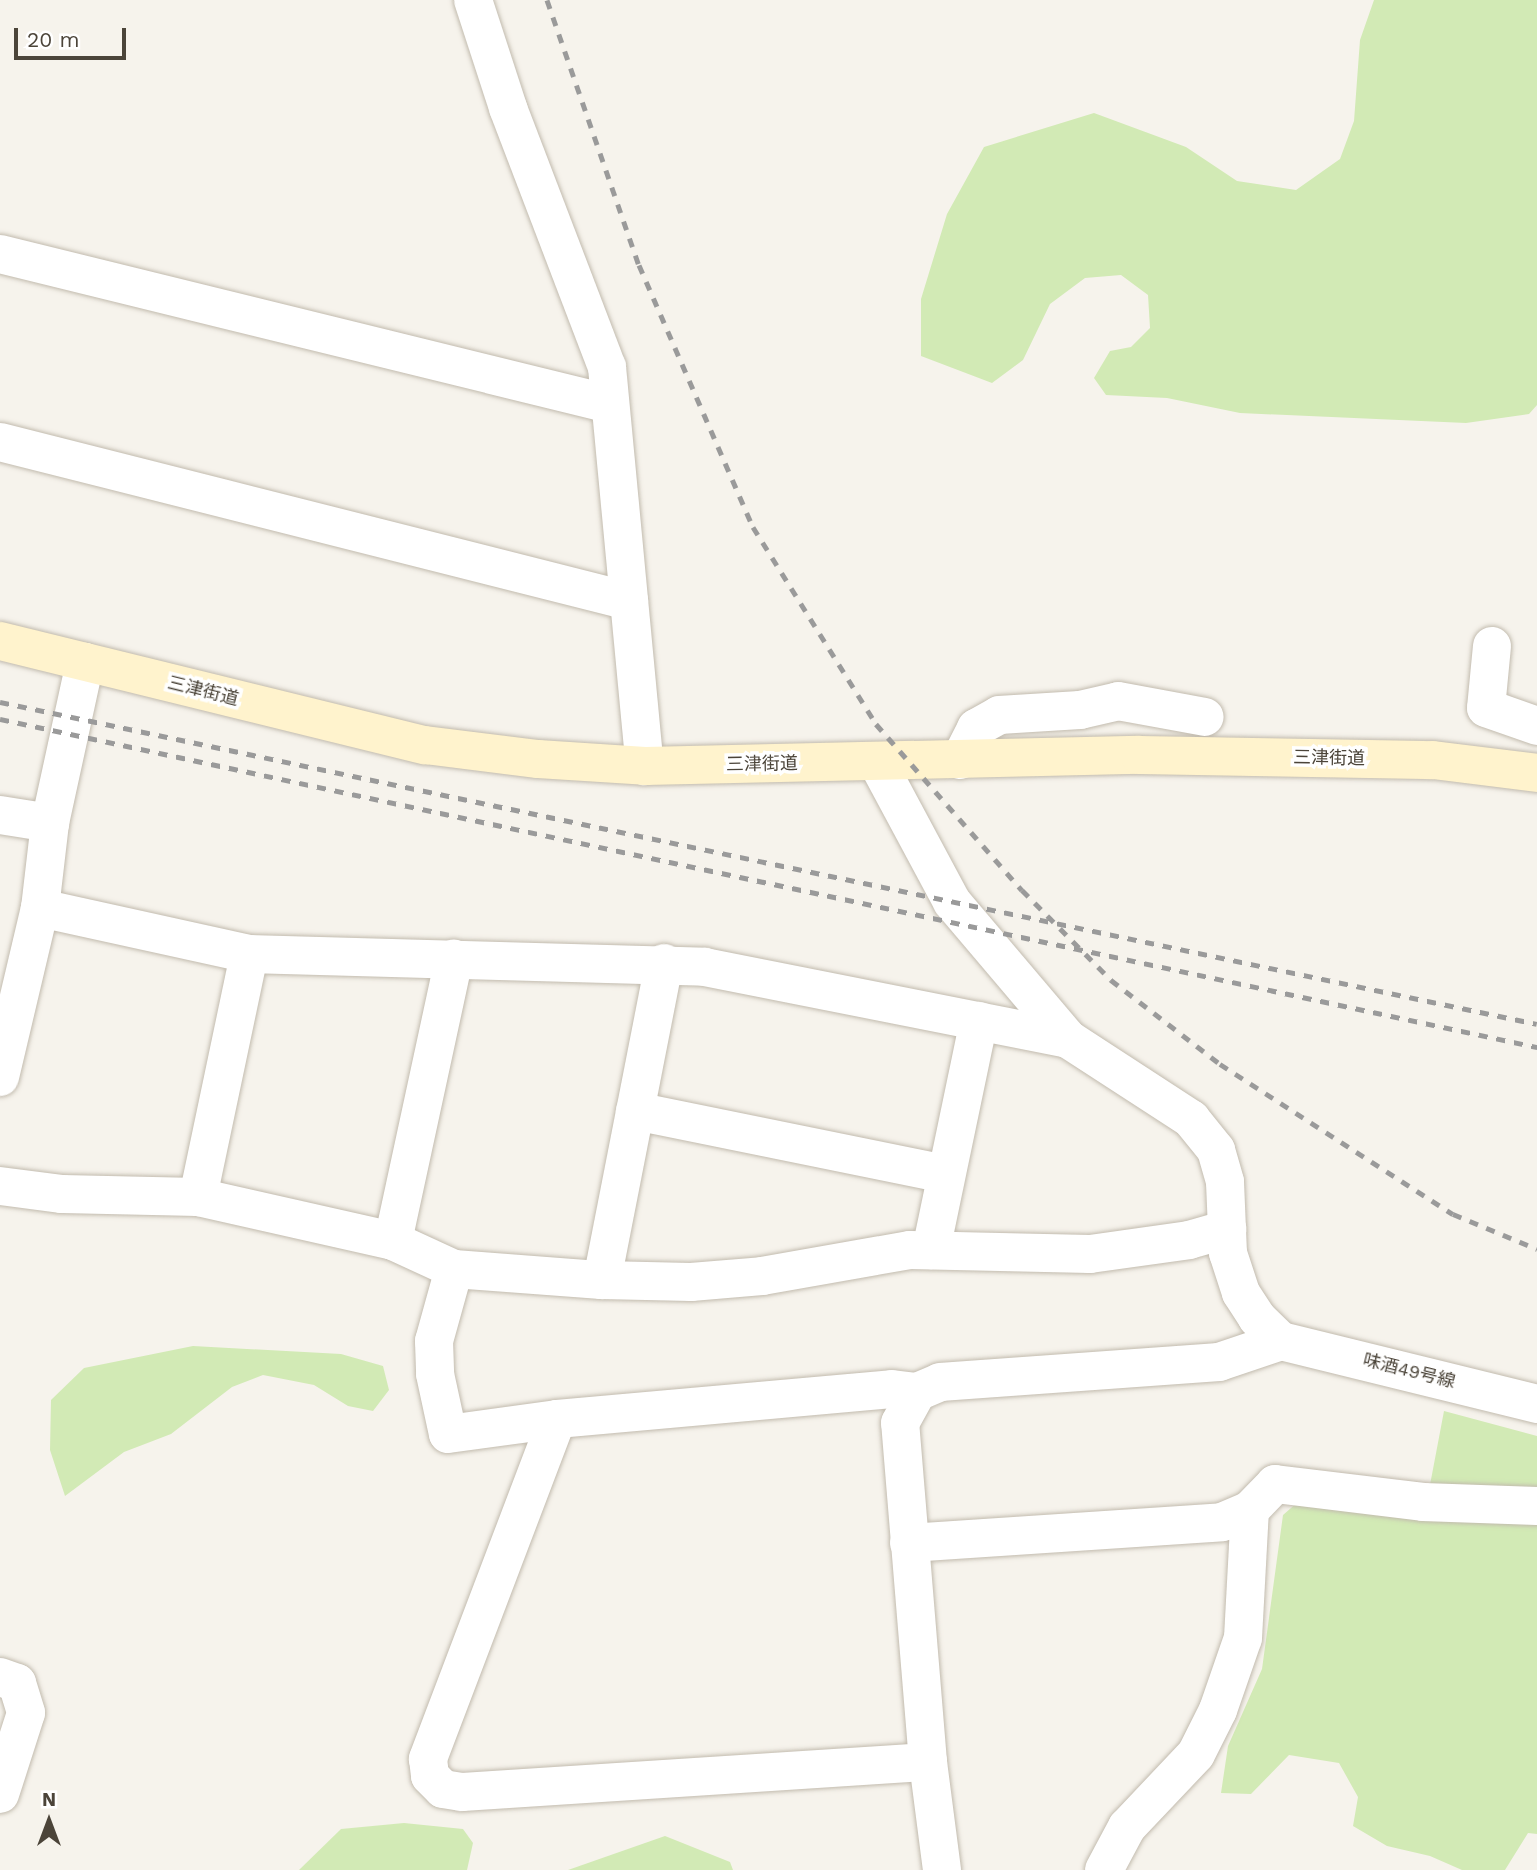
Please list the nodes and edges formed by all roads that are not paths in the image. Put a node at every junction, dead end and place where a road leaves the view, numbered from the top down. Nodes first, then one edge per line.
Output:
1 (473, 0) edge
2 (0, 254) edge
3 (610, 404) junction
4 (0, 442) edge
5 (629, 601) junction
6 (0, 640) edge
7 (1492, 646) dead end
8 (85, 662) junction
9 (1205, 717) dead end
10 (1537, 726) edge
11 (960, 760) junction
12 (877, 762) junction
13 (645, 766) junction
14 (1537, 773) edge
15 (0, 815) edge
16 (50, 824) junction
17 (40, 908) junction
18 (249, 954) junction
19 (454, 958) junction
20 (664, 963) junction
21 (979, 1021) junction
22 (1068, 1039) junction
23 (0, 1077) edge
24 (635, 1111) junction
25 (946, 1174) junction
26 (0, 1186) edge
27 (198, 1197) junction
28 (1227, 1229) junction
29 (393, 1241) junction
30 (931, 1250) junction
31 (454, 1269) junction
32 (602, 1280) junction
33 (1281, 1341) junction
34 (917, 1392) junction
35 (1537, 1404) edge
36 (556, 1419) junction
37 (1537, 1506) edge
38 (1250, 1510) junction
39 (909, 1543) junction
40 (0, 1677) edge
41 (928, 1762) junction
42 (0, 1794) edge
43 (942, 1870) edge
44 (1104, 1870) edge

1 - 3 street
2 - 3 street
3 - 5 street
4 - 5 street
5 - 13 street
6 - 8 street, 三津街道
7 - 10 street
8 - 13 street, 三津街道
8 - 16 street
9 - 11 street
11 - 12 street, 三津街道
11 - 14 street, 三津街道
12 - 13 street, 三津街道
12 - 22 street
15 - 16 street
16 - 17 street
17 - 18 street
17 - 23 street
18 - 19 street
18 - 27 street
19 - 20 street
19 - 29 street
20 - 21 street
20 - 24 street
21 - 22 street
21 - 25 street
22 - 28 street
24 - 25 street
24 - 32 street
25 - 30 street
26 - 27 street
27 - 29 street
28 - 30 street
28 - 33 street
29 - 31 street
30 - 32 street
31 - 32 street
31 - 36 street
33 - 34 street
33 - 35 street, 味酒49号線
34 - 36 street
34 - 39 street
36 - 41 street
37 - 38 street
38 - 39 street
38 - 44 street
39 - 41 street
40 - 42 street
41 - 43 street

